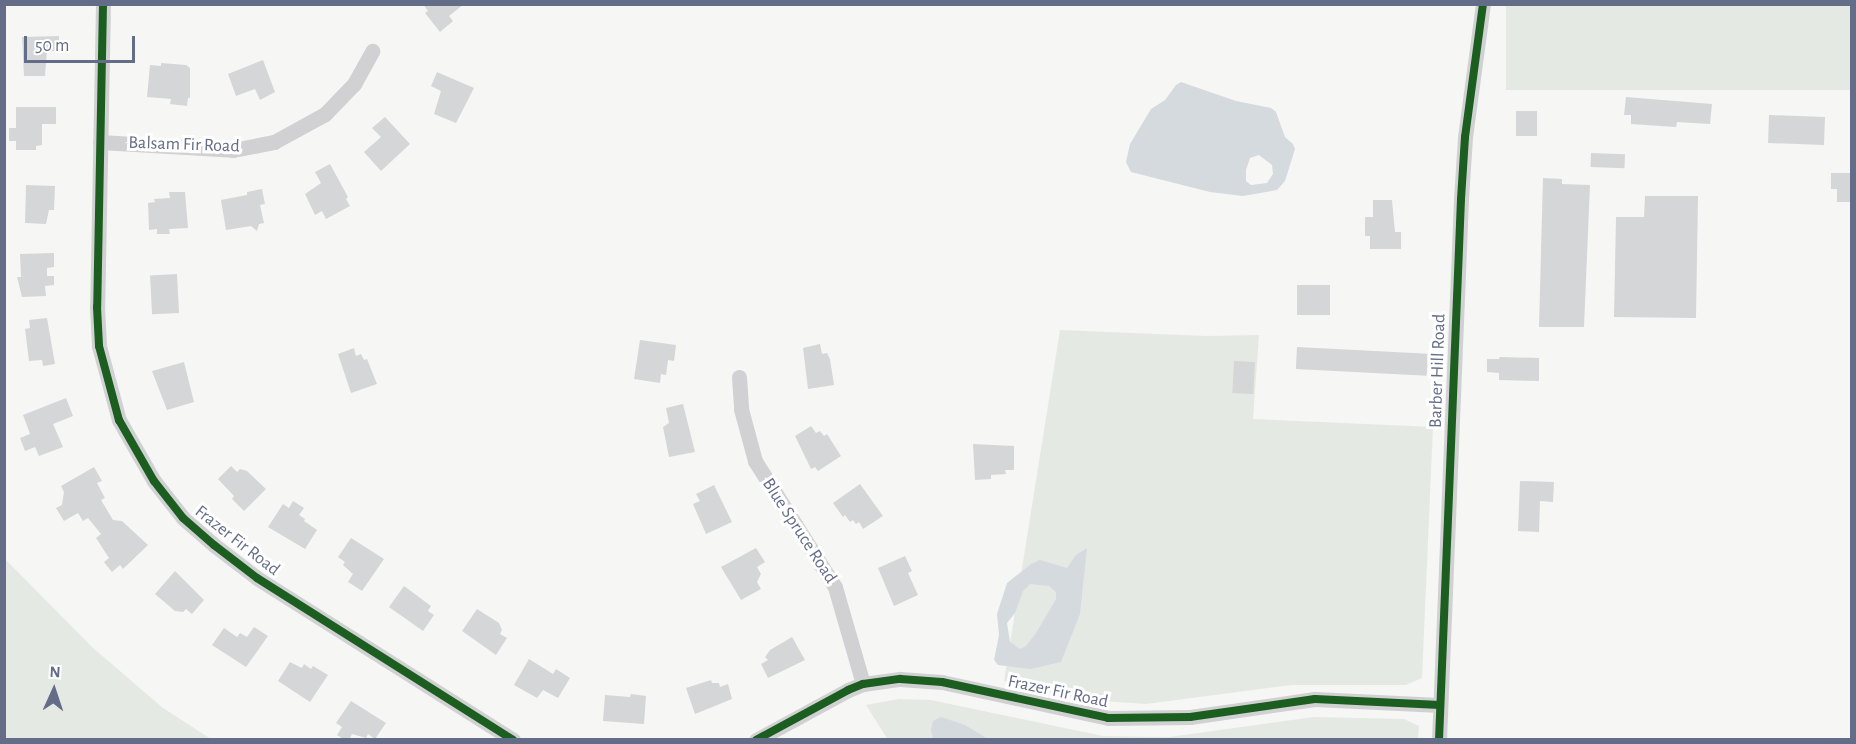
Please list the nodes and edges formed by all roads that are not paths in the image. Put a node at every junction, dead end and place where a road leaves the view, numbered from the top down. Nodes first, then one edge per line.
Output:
1 (103, 4) edge
2 (1483, 4) edge
3 (372, 51) dead end
4 (100, 142) junction
5 (739, 377) dead end
6 (863, 684) junction
7 (1440, 705) junction
8 (513, 740) edge
9 (756, 740) edge
10 (1439, 740) edge

1 - 4 street, Frazer Fir Road
2 - 7 street, Barber Hill Road
3 - 4 street, Balsam Fir Road
4 - 8 street, Frazer Fir Road
5 - 6 street, Blue Spruce Road
6 - 7 street, Frazer Fir Road
6 - 9 street, Frazer Fir Road
7 - 10 street, Barber Hill Road

